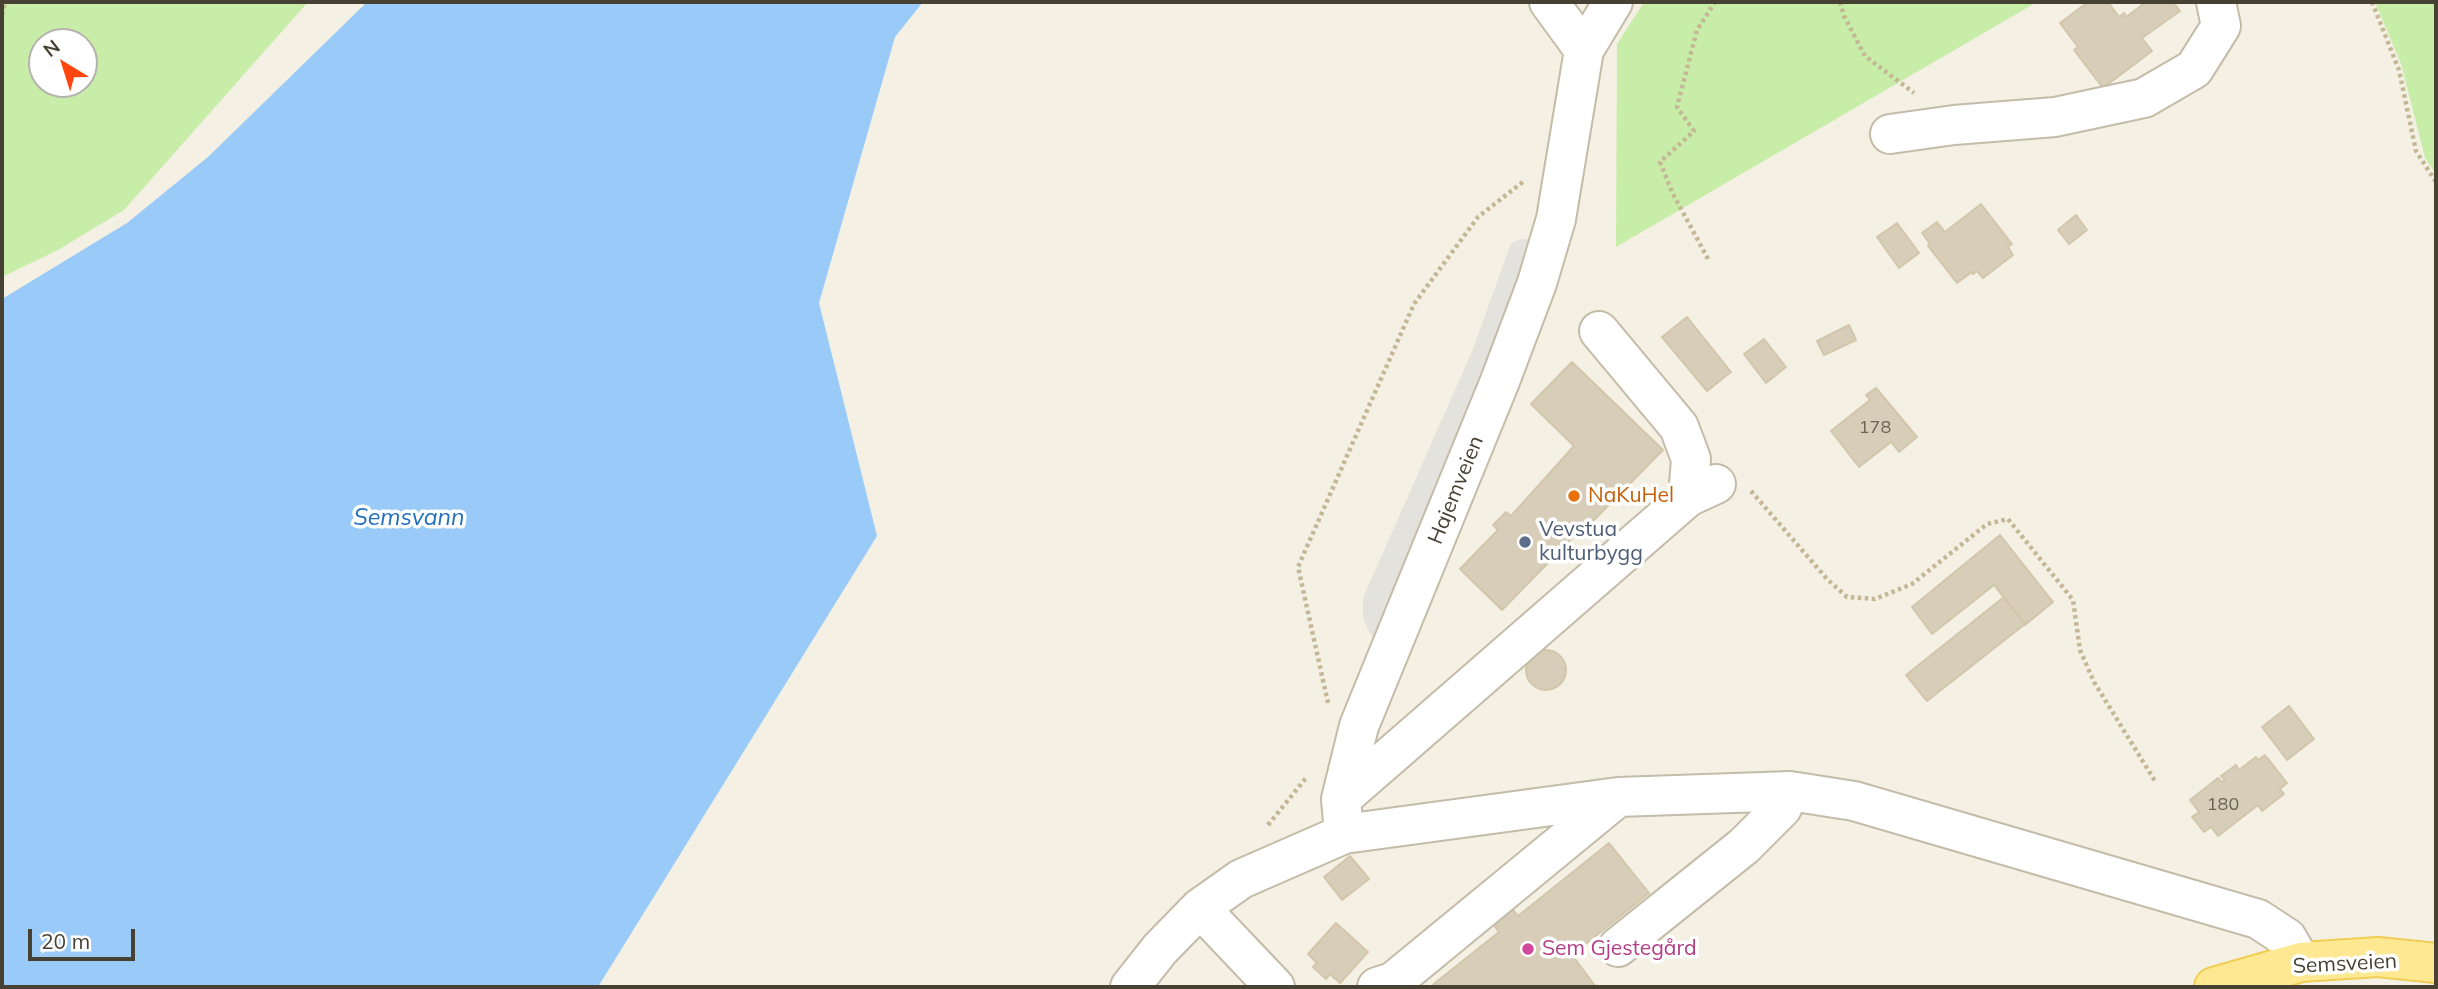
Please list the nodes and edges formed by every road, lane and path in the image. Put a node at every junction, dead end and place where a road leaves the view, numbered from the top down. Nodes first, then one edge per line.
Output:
1 (5, 2) edge
2 (1549, 2) edge
3 (1614, 2) edge
4 (1715, 2) edge
5 (1840, 2) edge
6 (2216, 2) edge
7 (2372, 2) edge
8 (2, 15) edge
9 (1584, 50) junction
10 (1923, 100) dead end
11 (1890, 134) dead end
12 (1568, 145) junction
13 (2436, 182) edge
14 (1708, 259) dead end
15 (1599, 331) dead end
16 (1702, 490) junction
17 (1330, 714) dead end
18 (2155, 781) dead end
19 (1790, 791) junction
20 (1618, 797) junction
21 (1343, 817) junction
22 (1200, 908) junction
23 (1618, 947) dead end
24 (2301, 962) junction
25 (2436, 963) edge
26 (1387, 985) edge
27 (1130, 987) edge
28 (1275, 987) edge
29 (2214, 987) edge

1 - 8 path
2 - 9 street
3 - 9 street
4 - 14 path
5 - 10 path
6 - 11 street
7 - 13 path
9 - 12 street, Hajemveien
12 - 17 path
12 - 21 street, Hajemveien
15 - 16 street
16 - 18 path
16 - 21 street
19 - 20 street
19 - 23 street
19 - 24 street
20 - 21 street
20 - 26 street
21 - 22 street
22 - 27 street
22 - 28 street
24 - 25 main road, Semsveien
24 - 29 main road, Semsveien

